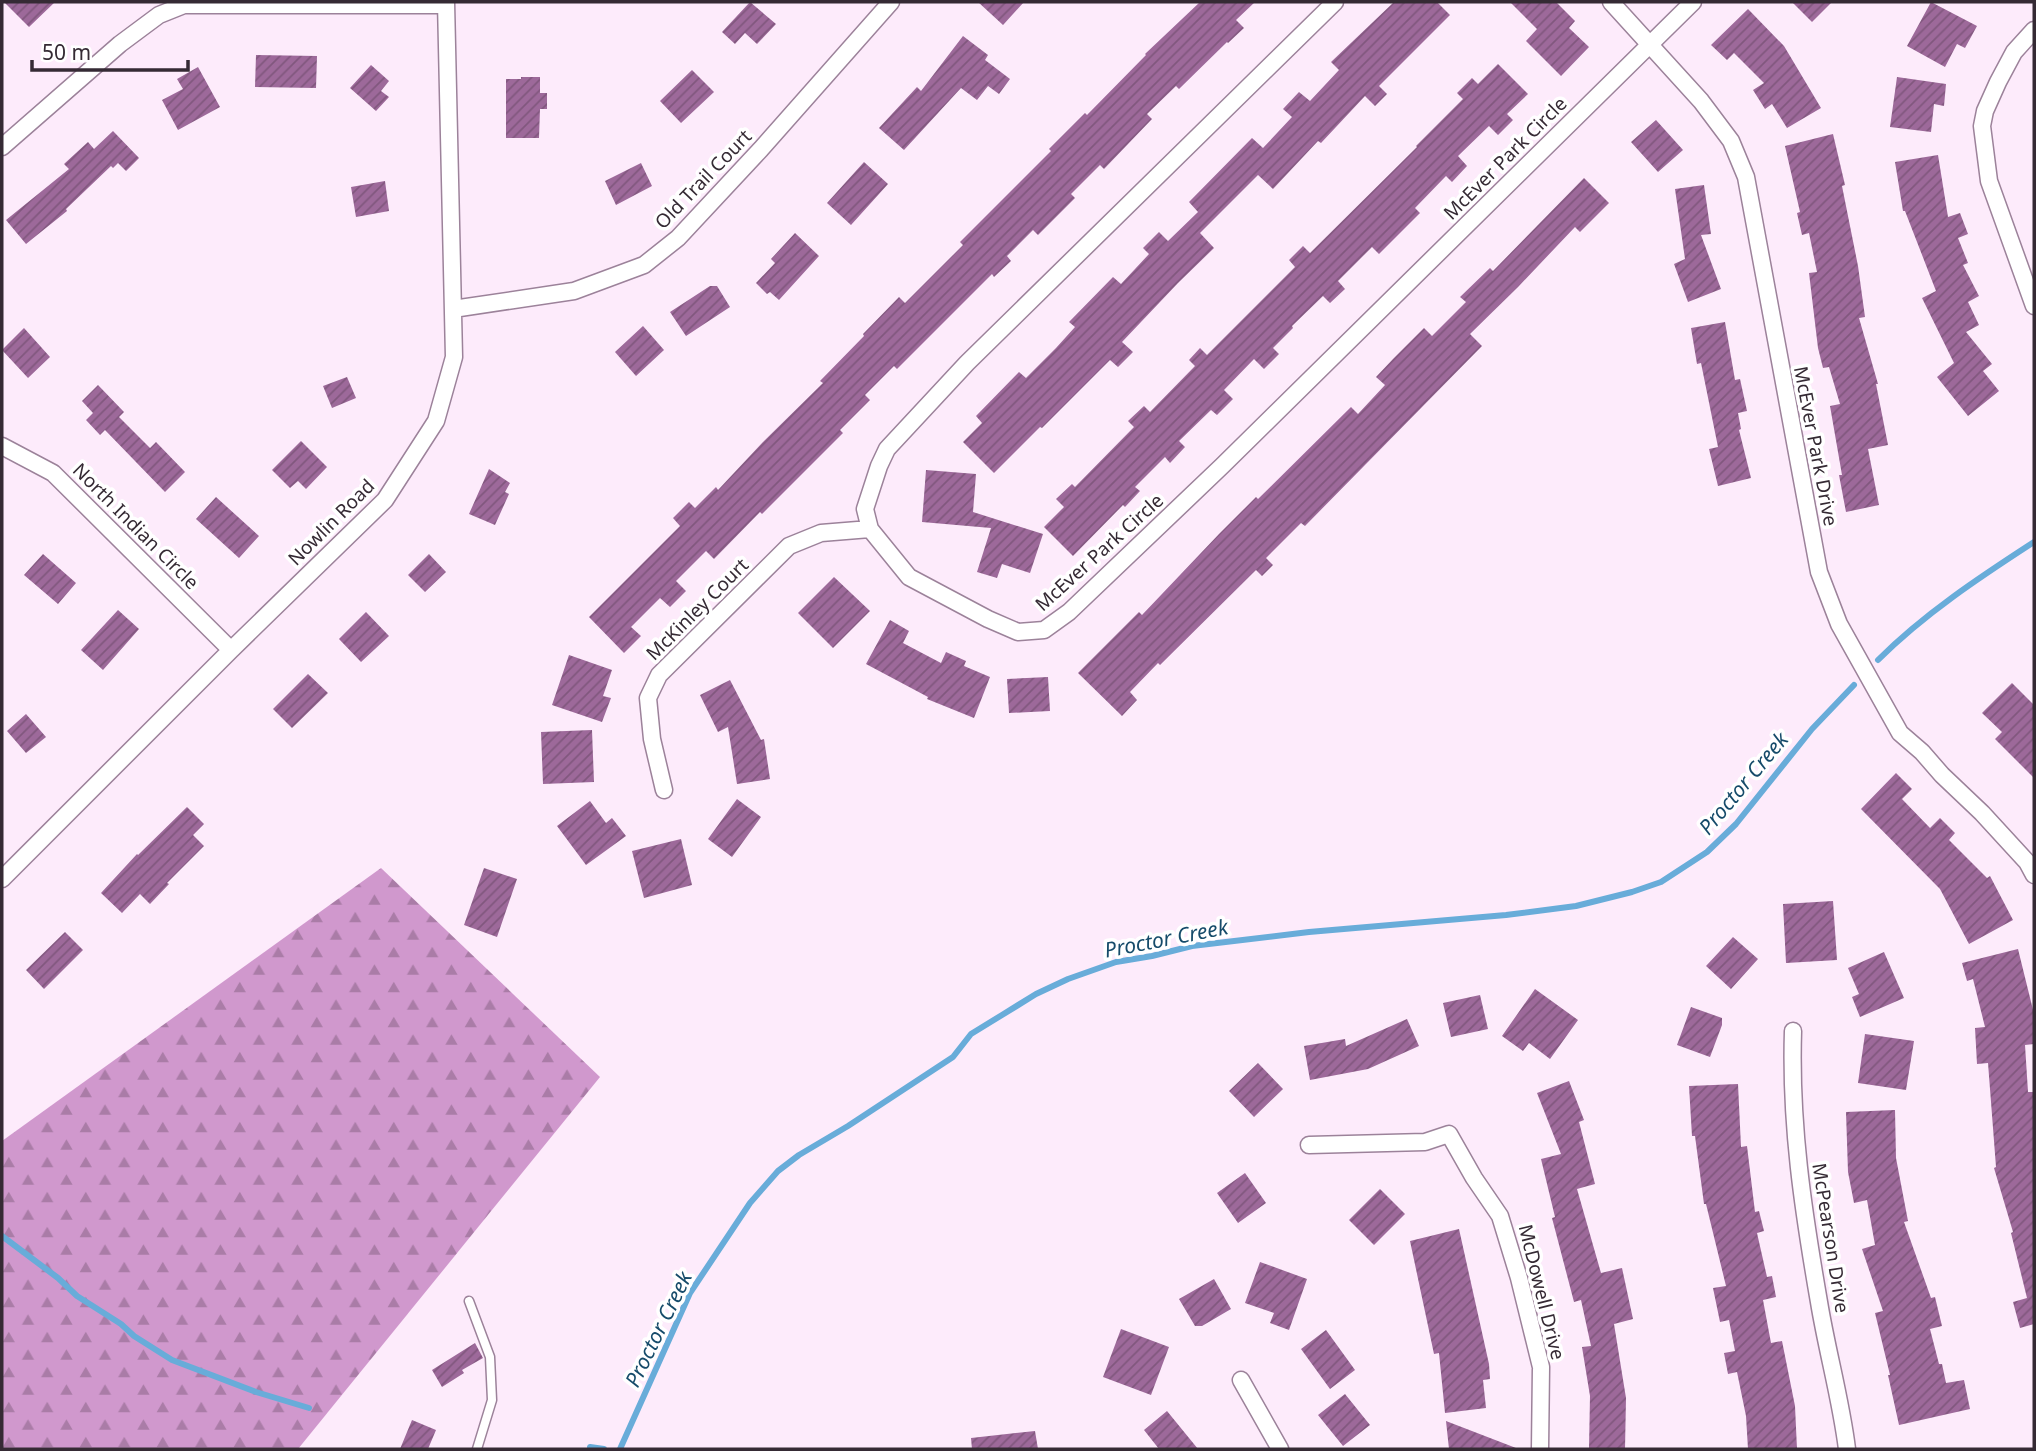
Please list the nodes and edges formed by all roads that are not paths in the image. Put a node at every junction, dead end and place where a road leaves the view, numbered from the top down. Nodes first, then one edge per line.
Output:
1 (891, 2) edge
2 (1335, 2) edge
3 (1611, 2) edge
4 (1693, 2) edge
5 (446, 3) edge
6 (2034, 30) edge
7 (1649, 44) junction
8 (2, 147) edge
9 (2034, 306) edge
10 (453, 309) junction
11 (2, 446) edge
12 (870, 529) junction
13 (231, 650) junction
14 (664, 790) dead end
15 (2034, 875) edge
16 (2, 879) edge
17 (1793, 1031) dead end
18 (1309, 1146) dead end
19 (469, 1301) dead end
20 (1241, 1380) dead end
21 (477, 1449) edge
22 (1280, 1449) edge
23 (1540, 1449) edge
24 (1847, 1449) edge

1 - 10 street, Old Trail Court
2 - 12 street
3 - 7 street, McEver Park Drive
4 - 7 street, McEver Park Circle
5 - 8 street
5 - 10 street, Nowlin Road
6 - 9 street
7 - 12 street, McEver Park Circle
7 - 15 street, McEver Park Drive
10 - 13 street, Nowlin Road
11 - 13 street, North Indian Circle
12 - 14 street, McKinley Court
13 - 16 street, Nowlin Road
17 - 24 street, McPearson Drive
18 - 23 street, McDowell Drive
19 - 21 lane
20 - 22 street

